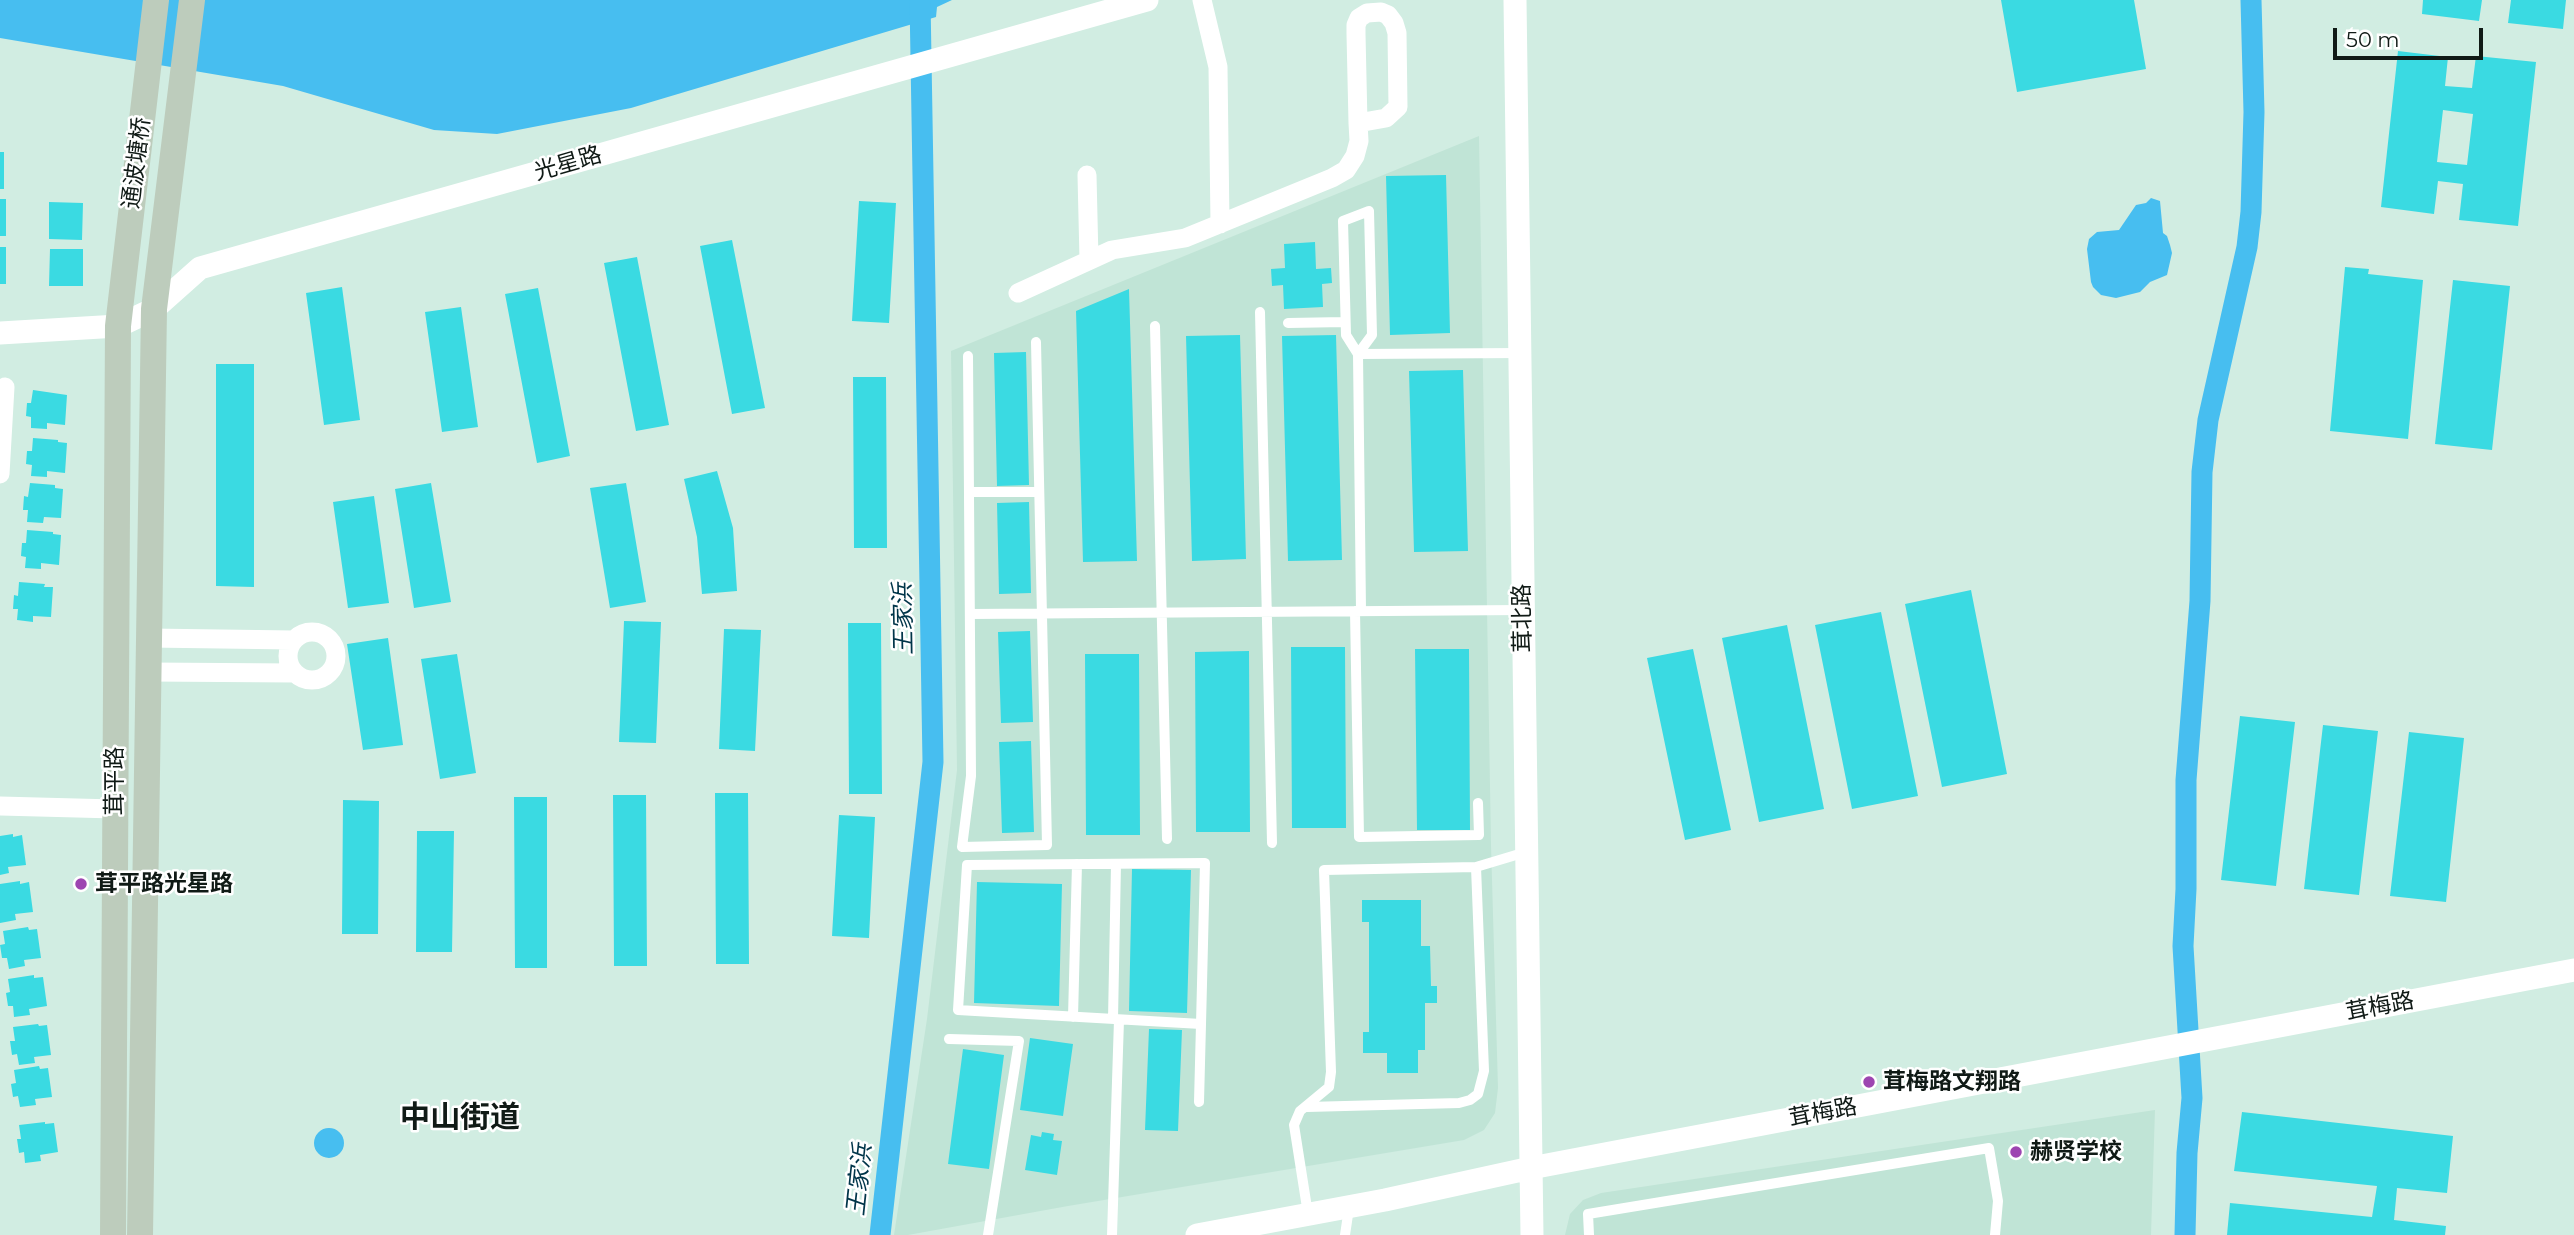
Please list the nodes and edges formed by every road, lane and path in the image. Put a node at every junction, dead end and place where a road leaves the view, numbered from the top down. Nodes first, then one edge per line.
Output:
1 (156, 0) edge
2 (192, 0) edge
3 (1146, 0) edge
4 (1202, 0) edge
5 (1515, 0) edge
6 (1358, 122) junction
7 (1087, 175) dead end
8 (1220, 224) junction
9 (1089, 260) junction
10 (1018, 293) dead end
11 (154, 309) junction
12 (1260, 312) dead end
13 (1345, 322) junction
14 (1288, 323) dead end
15 (118, 327) junction
16 (1155, 327) dead end
17 (0, 333) edge
18 (1036, 342) dead end
19 (1520, 353) junction
20 (1358, 354) junction
21 (968, 356) dead end
22 (5, 387) dead end
23 (0, 474) edge
24 (969, 492) junction
25 (1040, 492) junction
26 (1523, 610) junction
27 (1358, 611) junction
28 (1267, 612) junction
29 (1042, 613) junction
30 (1161, 613) junction
31 (970, 614) junction
32 (149, 638) junction
33 (293, 640) junction
34 (148, 672) junction
35 (295, 673) junction
36 (1478, 803) dead end
37 (0, 806) edge
38 (115, 809) junction
39 (1167, 839) dead end
40 (1272, 844) dead end
41 (1527, 852) junction
42 (1077, 864) junction
43 (1116, 864) junction
44 (1476, 867) junction
45 (2574, 970) edge
46 (1073, 1017) junction
47 (1116, 1019) junction
48 (1201, 1024) junction
49 (948, 1039) dead end
50 (1199, 1102) dead end
51 (1305, 1107) junction
52 (1531, 1168) junction
53 (1350, 1206) junction
54 (1308, 1214) junction
55 (113, 1235) edge
56 (140, 1235) edge
57 (988, 1235) edge
58 (1112, 1235) edge
59 (1197, 1235) edge
60 (1345, 1235) edge
61 (1532, 1235) edge
62 (1589, 1235) edge
63 (1995, 1235) edge

1 - 15 main road, 通波塘桥
2 - 11 main road
3 - 11 street, 光星路
4 - 8 street
5 - 19 street, 茸北路
6 - 6 street
6 - 8 street
7 - 9 street
8 - 9 street
9 - 10 street
11 - 15 street, 光星路
11 - 32 main road
12 - 28 lane
13 - 14 lane
13 - 20 lane
13 - 20 lane
15 - 17 street, 光星路
15 - 38 main road, 茸平路
16 - 30 lane
18 - 25 lane
19 - 20 lane
19 - 26 street, 茸北路
20 - 27 lane
21 - 24 lane
22 - 23 street
24 - 25 lane
24 - 31 lane
25 - 29 lane
26 - 27 lane
26 - 41 street, 茸北路
27 - 28 lane
27 - 36 lane
28 - 30 lane
28 - 40 lane
29 - 30 lane
29 - 31 lane
29 - 31 lane
30 - 39 lane
32 - 33 street
32 - 34 main road
33 - 35 street
33 - 35 street
34 - 35 street
34 - 56 main road
37 - 38 street
38 - 55 main road, 茸平路
41 - 44 lane
41 - 52 street, 茸北路
42 - 43 lane
42 - 46 lane
42 - 46 lane
43 - 47 lane
43 - 48 lane
44 - 51 lane
44 - 51 lane
45 - 52 street, 茸梅路
46 - 47 lane
47 - 48 lane
47 - 58 lane
48 - 50 lane
49 - 57 lane
51 - 54 lane
52 - 53 street, 茸梅路
52 - 61 street, 茸北路
53 - 54 street, 茸梅路
53 - 60 lane
54 - 59 street, 茸梅路
62 - 63 lane

